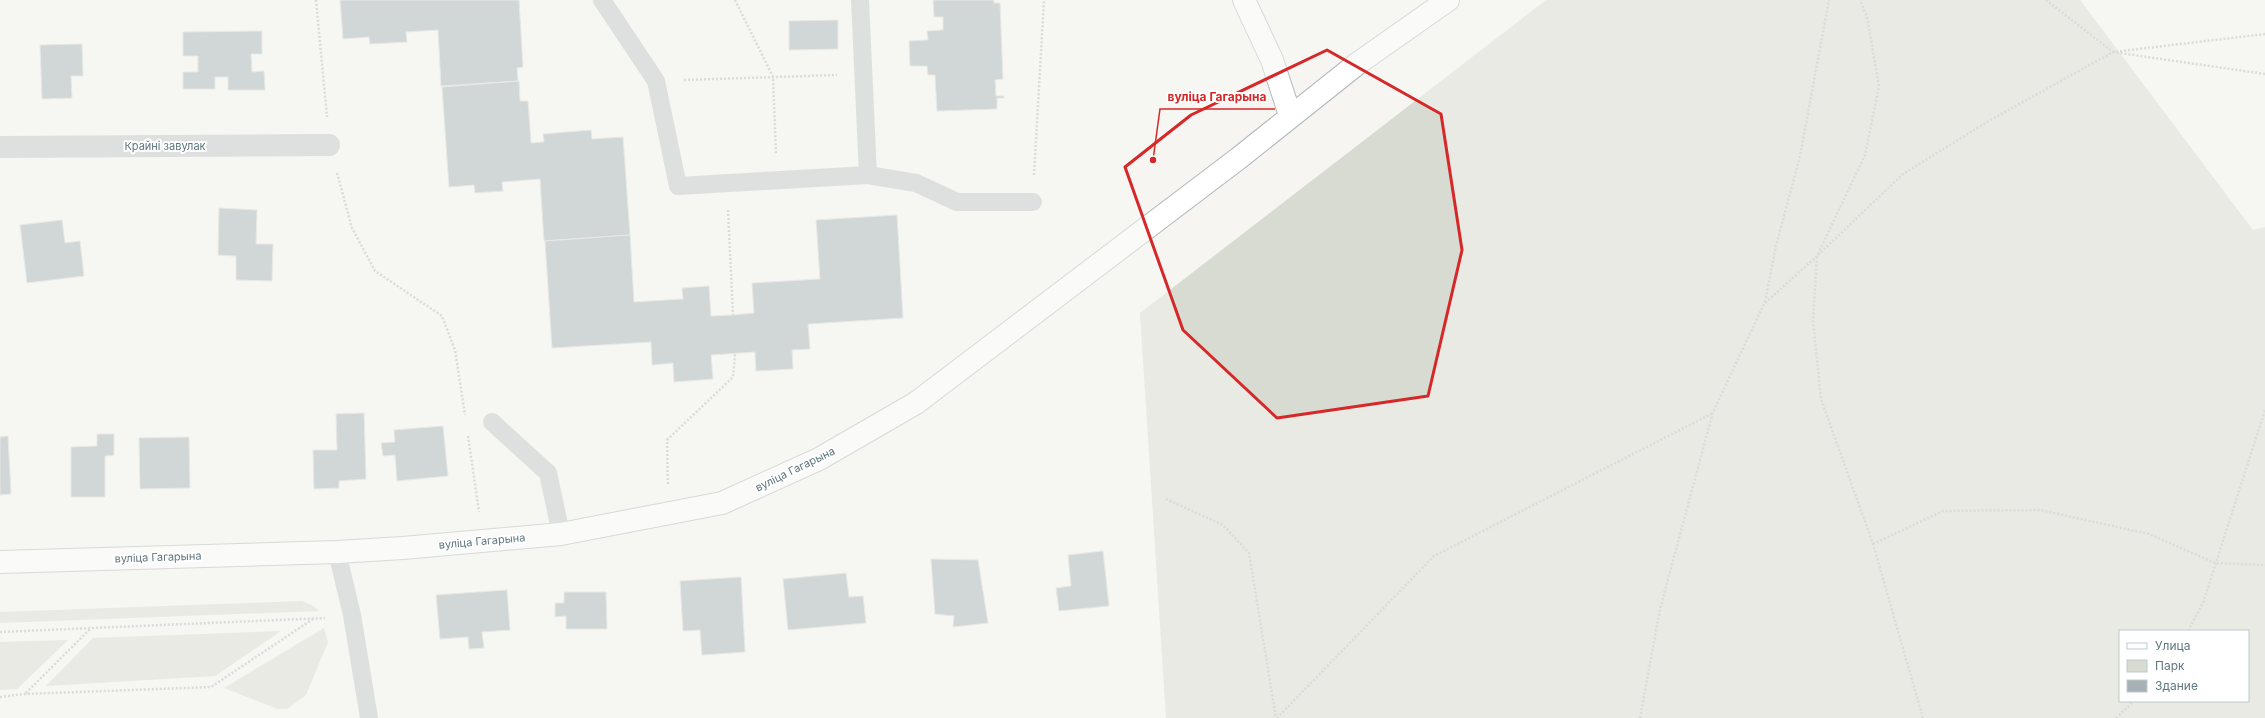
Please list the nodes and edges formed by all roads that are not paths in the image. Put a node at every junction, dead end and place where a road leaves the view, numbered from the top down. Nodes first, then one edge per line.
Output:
1 (602, 0) edge
2 (860, 0) edge
3 (1244, 0) edge
4 (1448, 0) edge
5 (1290, 115) junction
6 (329, 145) road end
7 (0, 147) edge
8 (868, 176) junction
9 (1032, 202) road end
10 (492, 422) dead end
11 (561, 534) junction
12 (337, 552) junction
13 (0, 562) edge
14 (369, 718) edge

1 - 8 lane
2 - 8 lane
3 - 5 main road
4 - 5 main road, вуліца Гагарына
5 - 11 main road, вуліца Гагарына
6 - 7 street, Крайні завулак
8 - 9 lane
10 - 11 lane
11 - 12 main road, вуліца Гагарына
12 - 13 main road, вуліца Гагарына
12 - 14 lane

